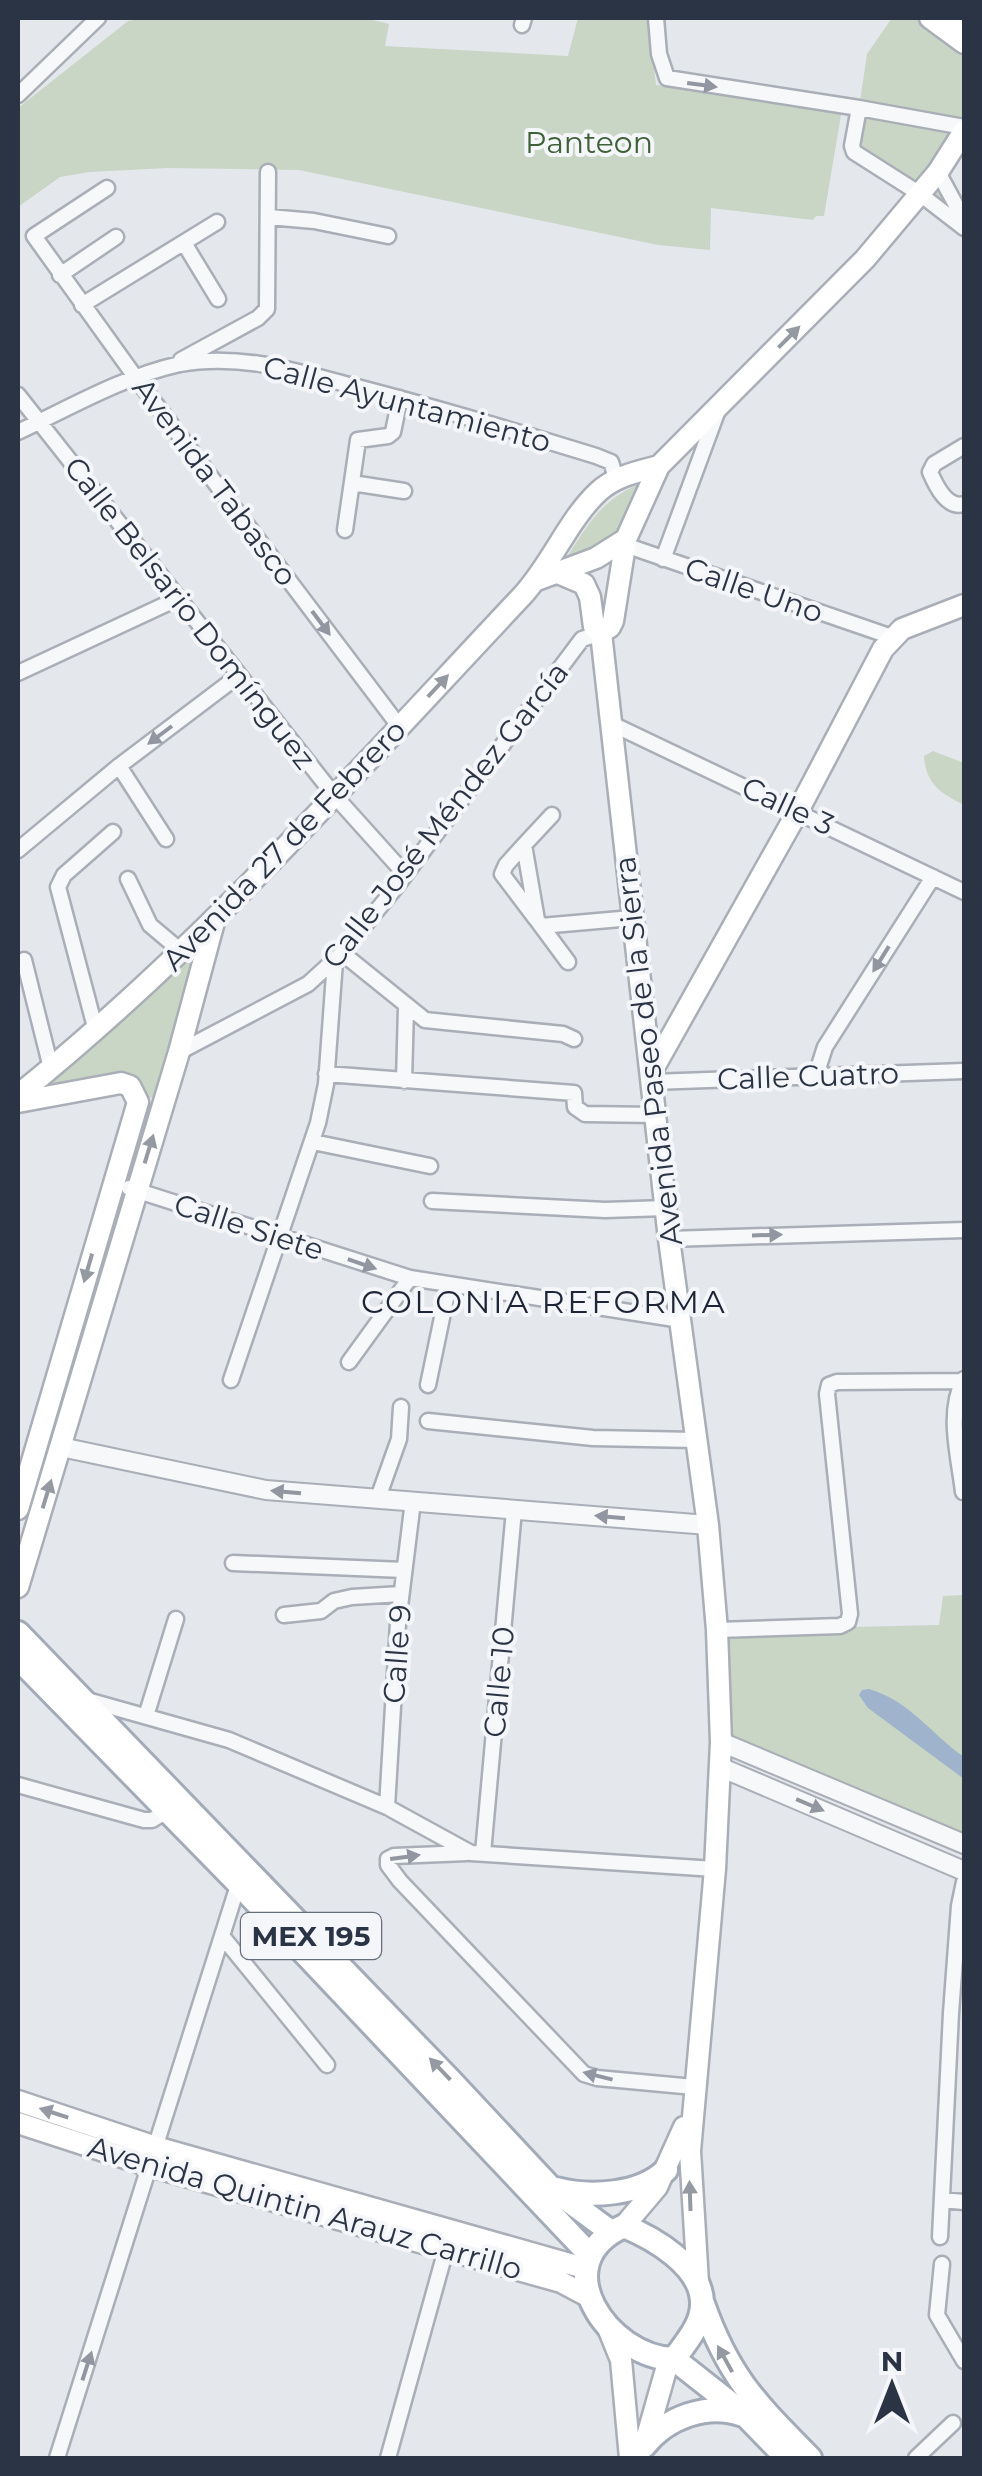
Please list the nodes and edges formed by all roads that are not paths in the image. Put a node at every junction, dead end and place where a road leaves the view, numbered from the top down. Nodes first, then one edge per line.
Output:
1 (98, 18) edge
2 (656, 18) edge
3 (930, 18) edge
4 (964, 42) edge
5 (18, 95) edge
6 (859, 108) junction
7 (964, 129) edge
8 (268, 172) dead end
9 (938, 172) junction
10 (107, 188) dead end
11 (920, 194) junction
12 (269, 217) junction
13 (964, 220) edge
14 (217, 222) dead end
15 (964, 228) edge
16 (388, 236) dead end
17 (116, 237) dead end
18 (184, 243) junction
19 (60, 275) junction
20 (218, 299) dead end
21 (82, 306) junction
22 (167, 368) junction
23 (136, 378) junction
24 (18, 395) edge
25 (400, 398) junction
26 (720, 406) junction
27 (38, 422) junction
28 (18, 432) edge
29 (964, 446) edge
30 (660, 466) junction
31 (616, 478) junction
32 (352, 482) junction
33 (404, 491) dead end
34 (964, 504) edge
35 (345, 530) dead end
36 (626, 542) junction
37 (663, 559) junction
38 (558, 573) junction
39 (537, 580) junction
40 (964, 594) edge
41 (590, 596) junction
42 (177, 599) junction
43 (964, 605) edge
44 (601, 632) junction
45 (887, 635) junction
46 (18, 673) edge
47 (238, 676) junction
48 (610, 723) junction
49 (400, 726) junction
50 (118, 766) junction
51 (334, 795) junction
52 (794, 809) junction
53 (552, 815) dead end
54 (114, 832) dead end
55 (166, 838) dead end
56 (524, 845) junction
57 (18, 850) edge
58 (405, 874) junction
59 (934, 877) junction
60 (128, 879) dead end
61 (964, 892) edge
62 (216, 917) junction
63 (632, 918) junction
64 (539, 923) junction
65 (182, 952) junction
66 (338, 956) junction
67 (24, 960) dead end
68 (568, 962) dead end
69 (406, 1007) junction
70 (96, 1031) junction
71 (574, 1039) dead end
72 (179, 1052) junction
73 (51, 1068) junction
74 (651, 1069) junction
75 (964, 1071) edge
76 (326, 1074) junction
77 (816, 1075) junction
78 (404, 1081) junction
79 (18, 1099) edge
80 (655, 1115) junction
81 (313, 1142) junction
82 (430, 1166) dead end
83 (113, 1183) junction
84 (136, 1190) junction
85 (432, 1200) dead end
86 (666, 1208) junction
87 (964, 1230) edge
88 (282, 1236) junction
89 (669, 1239) junction
90 (410, 1278) junction
91 (449, 1284) junction
92 (681, 1320) junction
93 (349, 1362) dead end
94 (231, 1380) dead end
95 (964, 1380) edge
96 (428, 1385) dead end
97 (401, 1407) dead end
98 (428, 1422) dead end
99 (696, 1440) junction
100 (61, 1447) junction
101 (963, 1492) edge
102 (378, 1498) junction
103 (413, 1501) junction
104 (18, 1509) edge
105 (514, 1510) junction
106 (708, 1525) junction
107 (233, 1563) dead end
108 (404, 1570) junction
109 (18, 1587) edge
110 (401, 1594) junction
111 (284, 1615) dead end
112 (176, 1618) dead end
113 (717, 1630) junction
114 (18, 1633) edge
115 (18, 1658) edge
116 (82, 1699) junction
117 (146, 1716) junction
118 (721, 1742) junction
119 (720, 1767) junction
120 (18, 1784) edge
121 (387, 1808) junction
122 (165, 1812) junction
123 (964, 1844) edge
124 (477, 1853) junction
125 (715, 1869) junction
126 (964, 1871) edge
127 (242, 1876) junction
128 (964, 1882) edge
129 (222, 1936) junction
130 (327, 2065) dead end
131 (693, 2097) junction
132 (18, 2101) edge
133 (18, 2122) edge
134 (153, 2156) junction
135 (666, 2170) junction
136 (547, 2184) junction
137 (942, 2200) junction
138 (964, 2202) edge
139 (618, 2229) junction
140 (940, 2237) dead end
141 (448, 2242) junction
142 (586, 2261) junction
143 (942, 2264) dead end
144 (700, 2294) junction
145 (591, 2298) junction
146 (608, 2328) junction
147 (671, 2359) junction
148 (964, 2361) edge
149 (745, 2415) junction
150 (953, 2423) dead end
151 (638, 2454) edge
152 (57, 2458) edge
153 (388, 2458) edge
154 (787, 2458) edge
155 (810, 2458) edge
156 (916, 2458) edge

1 - 5 street
2 -> 6 street
3 - 4 main road
6 - 7 street
6 - 11 street
7 - 9 main road, Avenida 27 de Febrero
8 - 12 street
9 - 11 main road, Avenida 27 de Febrero
9 - 13 street
10 - 19 street, Avenida Tabasco
11 - 15 street
26 -> 11 main road, Avenida 27 de Febrero
12 - 16 street
12 - 22 street
14 - 18 street
17 - 19 street
18 - 20 street
18 - 21 street
19 - 21 street, Avenida Tabasco
21 - 23 street, Avenida Tabasco
22 - 23 street, Calle Ayuntamiento
22 - 25 street, Calle Ayuntamiento
23 - 27 street, Calle Ayuntamiento
23 -> 49 street, Avenida Tabasco
24 - 27 street, Calle Belsario Domínguez
25 - 31 street, Calle Ayuntamiento
25 - 32 street
26 - 30 main road, Avenida 27 de Febrero
26 - 37 street
27 - 28 street, Calle Ayuntamiento
27 - 42 street, Calle Belsario Domínguez
29 - 34 street
30 - 31 main road, Avenida 27 de Febrero
30 - 36 main road, Avenida 27 de Febrero
31 - 39 main road, Avenida 27 de Febrero
32 - 33 street
32 - 35 street
36 - 37 street, Calle Uno
36 - 38 main road, Avenida 27 de Febrero
36 - 41 main road
36 - 44 main road, Avenida Paseo de la Sierra
37 - 45 street, Calle Uno
38 - 39 main road, Avenida 27 de Febrero
38 - 41 main road
49 -> 39 main road, Avenida 27 de Febrero
40 - 45 main road
41 - 44 main road
42 - 46 street
42 - 47 street, Calle Belsario Domínguez
43 - 45 main road
44 - 48 main road, Avenida Paseo de la Sierra
44 - 58 street, Calle José Méndez García
45 - 52 main road
47 -> 50 street
47 - 51 street, Calle Belsario Domínguez
48 - 52 street, Calle 3
48 - 63 main road, Avenida Paseo de la Sierra
49 - 51 main road, Avenida 27 de Febrero
50 - 55 street
50 - 57 street
51 - 58 street, Calle Belsario Domínguez
51 - 62 main road, Avenida 27 de Febrero
52 - 59 street, Calle 3
52 - 74 main road
53 - 56 street
54 - 70 street
56 - 64 street
56 - 64 street
58 - 66 street, Calle José Méndez García
59 - 61 street, Calle 3
59 -> 77 street
60 - 65 street
62 - 65 main road, Avenida 27 de Febrero
62 - 72 main road
63 - 64 street
63 - 74 main road, Avenida Paseo de la Sierra
64 - 68 street
65 - 70 main road, Avenida 27 de Febrero
66 - 69 street
66 - 72 street, Calle José Méndez García
66 - 76 street
67 - 73 street
69 - 71 street
69 - 78 street
70 - 73 main road, Avenida 27 de Febrero
84 -> 72 main road
73 - 79 main road, Avenida 27 de Febrero
74 - 77 street, Calle Cuatro
74 - 80 main road, Avenida Paseo de la Sierra
75 - 77 street, Calle Cuatro
76 - 78 street
76 - 81 street
78 - 80 street
79 - 83 main road
80 - 86 main road, Avenida Paseo de la Sierra
81 - 82 street
81 - 88 street
83 - 84 street, Calle Siete
83 -> 104 main road
84 - 88 street, Calle Siete
84 - 100 main road
85 - 86 street
86 - 89 main road, Avenida Paseo de la Sierra
89 -> 87 street
88 -> 90 street, Calle Siete
88 - 94 street
89 - 92 main road, Avenida Paseo de la Sierra
90 - 91 street, Calle Siete
90 - 93 street
91 - 92 street, Calle Siete
91 - 96 street
92 - 99 main road, Avenida Paseo de la Sierra
95 - 101 street
95 - 113 street
97 - 102 street
98 - 99 street
99 - 106 main road, Avenida Paseo de la Sierra
102 -> 100 street
109 -> 100 main road
102 - 103 street
103 - 105 street
103 - 108 street, Calle 9
106 -> 105 street
105 - 124 street, Calle 10
106 - 113 main road, Avenida Paseo de la Sierra
107 - 108 street
108 - 110 street, Calle 9
110 - 111 street
110 - 121 street, Calle 9
112 - 117 street
113 - 118 main road, Avenida Paseo de la Sierra
114 - 116 main road, MEX 195
115 - 122 main road, MEX 195
116 - 117 street
116 - 127 main road, MEX 195
117 - 121 street
118 - 119 main road, Avenida Paseo de la Sierra
118 - 123 street
119 - 125 main road, Avenida Paseo de la Sierra
119 -> 126 street
120 - 122 street
121 - 124 street
122 - 127 main road, MEX 195
124 - 125 street
131 -> 124 street
125 - 131 main road, Avenida Paseo de la Sierra
127 - 129 street
136 -> 127 main road, MEX 195
127 - 142 main road, MEX 195
128 - 137 street
129 - 130 street
129 - 134 street
131 - 135 main road, Avenida Paseo de la Sierra
144 -> 131 main road, Avenida Paseo de la Sierra
134 -> 132 main road, Avenida Quintin Arauz Carrillo
133 - 134 main road, Avenida Quintin Arauz Carrillo
134 - 141 main road, Avenida Quintin Arauz Carrillo
152 -> 134 street
135 - 136 main road
135 - 139 main road, Avenida Paseo de la Sierra
136 - 139 main road, MEX 195
137 - 138 street
137 - 140 street
139 - 142 main road
139 - 144 main road
141 - 142 main road, Avenida Quintin Arauz Carrillo
141 - 145 main road, Avenida Quintin Arauz Carrillo
141 - 153 street
142 - 145 main road
143 - 148 street
144 - 147 main road
155 -> 144 main road
145 - 146 main road
146 - 147 main road
146 - 151 main road
147 - 149 main road
147 - 151 main road
149 - 151 main road
149 - 154 main road
150 - 156 street

